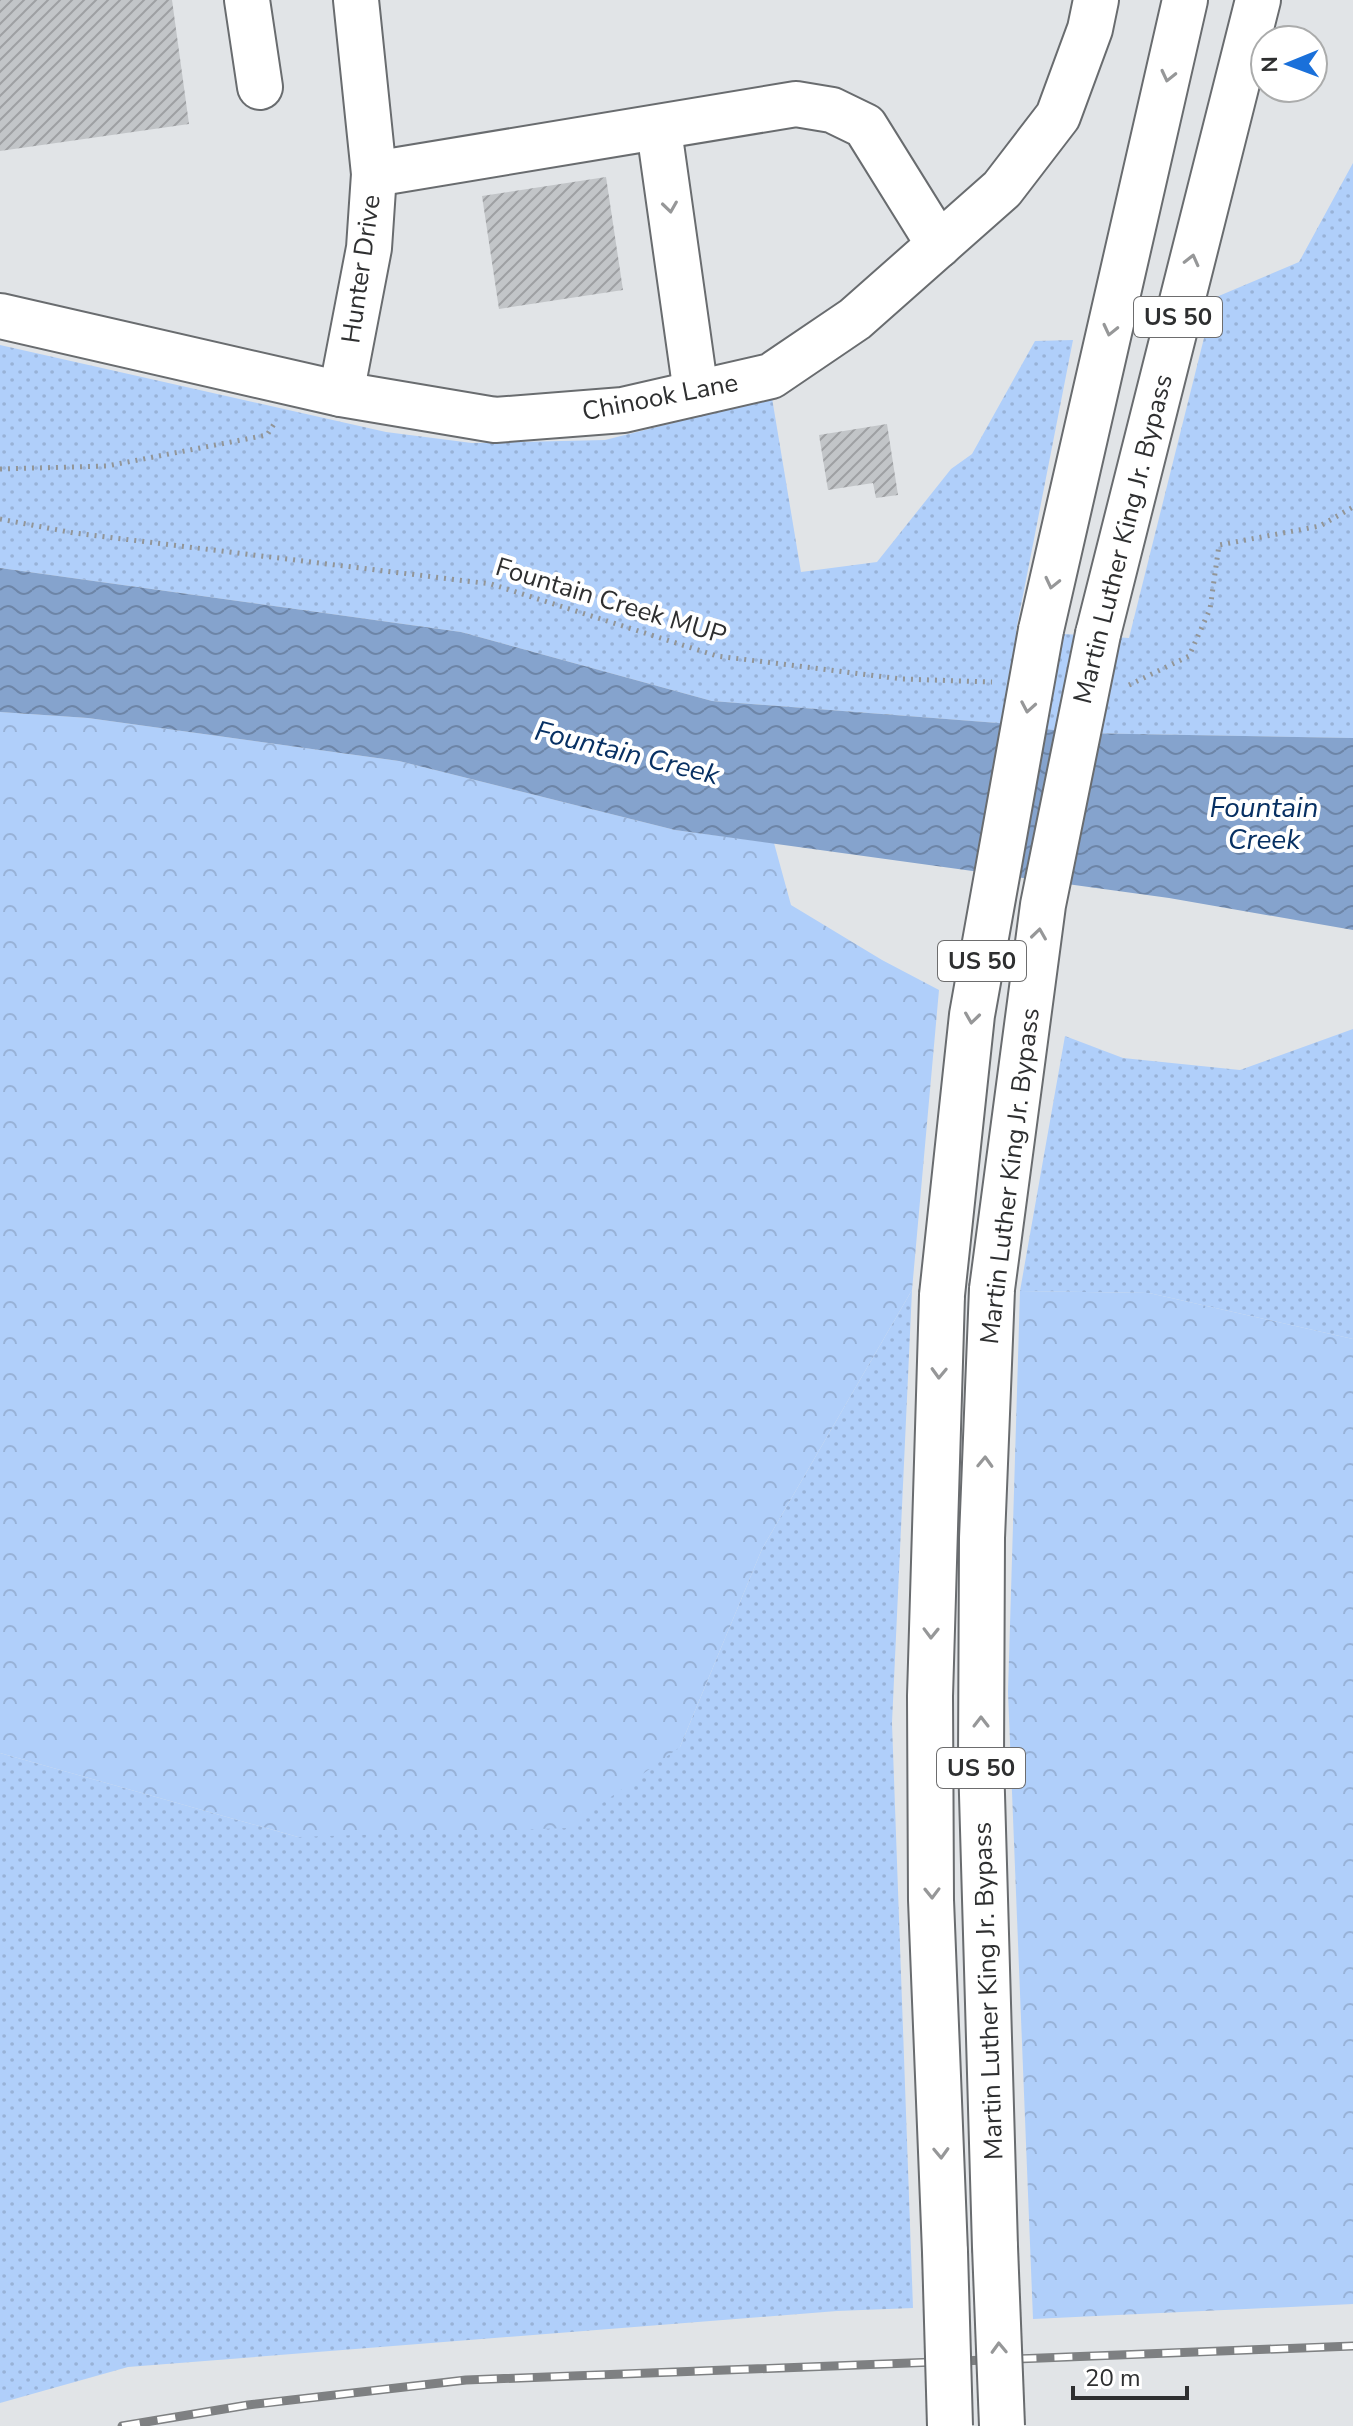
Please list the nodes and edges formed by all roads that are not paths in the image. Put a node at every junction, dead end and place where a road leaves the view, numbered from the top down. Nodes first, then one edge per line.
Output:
1 (247, 0) edge
2 (356, 0) edge
3 (1096, 0) edge
4 (1185, 0) edge
5 (1258, 0) edge
6 (260, 87) dead end
7 (659, 130) junction
8 (374, 174) junction
9 (939, 245) junction
10 (0, 316) edge
11 (696, 393) junction
12 (341, 394) junction
13 (950, 2426) edge
14 (1002, 2426) edge

1 - 6 main road
2 - 8 main road, Hunter Drive
3 - 9 main road, Chinook Lane
4 -> 13 main road, Martin Luther King Jr. Bypass / US 50, bridge
14 -> 5 main road, Martin Luther King Jr. Bypass / US 50, bridge
7 - 8 main road
7 - 9 main road
7 -> 11 main road
8 - 12 main road, Hunter Drive
9 - 11 main road, Chinook Lane
10 - 12 main road, Chinook Lane
11 - 12 main road, Chinook Lane

